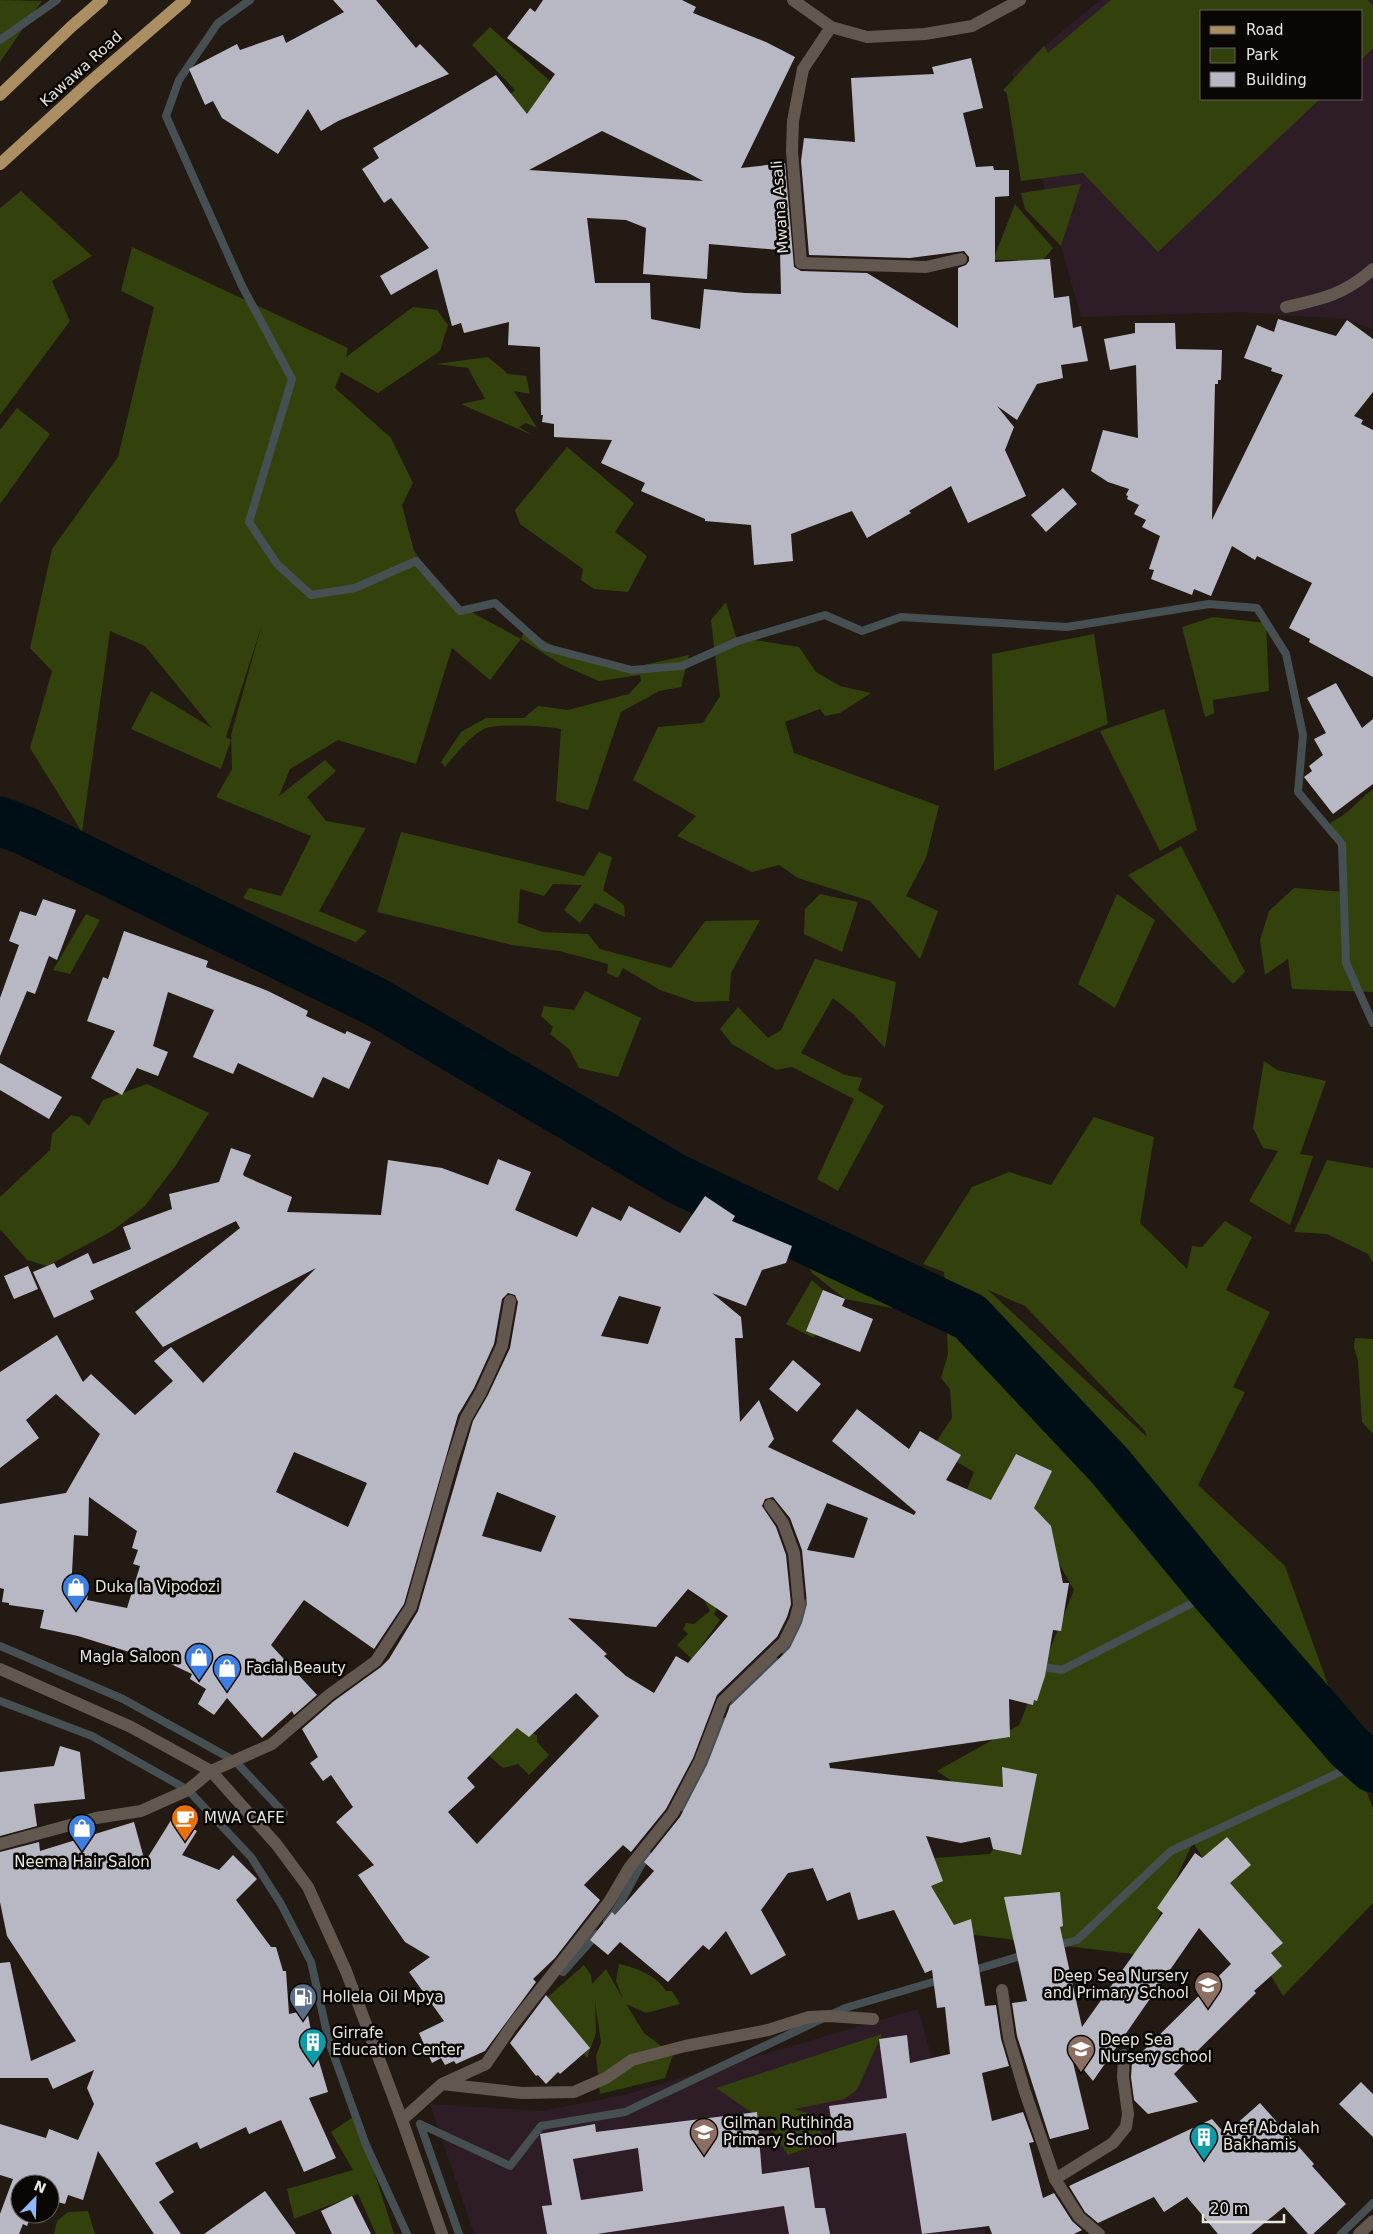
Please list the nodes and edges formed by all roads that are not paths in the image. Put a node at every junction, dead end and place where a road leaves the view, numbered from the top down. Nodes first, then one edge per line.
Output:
1 (102, 0) edge
2 (185, 0) edge
3 (793, 0) edge
4 (1020, 0) edge
5 (831, 27) junction
6 (0, 95) edge
7 (0, 164) edge
8 (961, 259) dead end
9 (1373, 269) edge
10 (1286, 307) dead end
11 (510, 1300) dead end
12 (770, 1505) dead end
13 (0, 1669) edge
14 (211, 1771) junction
15 (0, 1844) edge
16 (1002, 1990) dead end
17 (873, 2019) dead end
18 (1124, 2055) dead end
19 (442, 2084) junction
20 (402, 2120) junction
21 (1055, 2179) junction
22 (1373, 2221) edge
23 (442, 2234) edge
24 (1099, 2234) edge
25 (1359, 2234) edge

1 - 6 main road
2 - 7 main road, Kawawa Road
3 - 5 street
4 - 5 street
5 - 8 street, Mwana Asali
9 - 10 street
11 - 14 street
12 - 19 street
13 - 14 street
14 - 15 street
14 - 20 street
16 - 21 street
17 - 19 street
18 - 21 street
19 - 20 street
20 - 23 street
21 - 24 street
22 - 25 street

